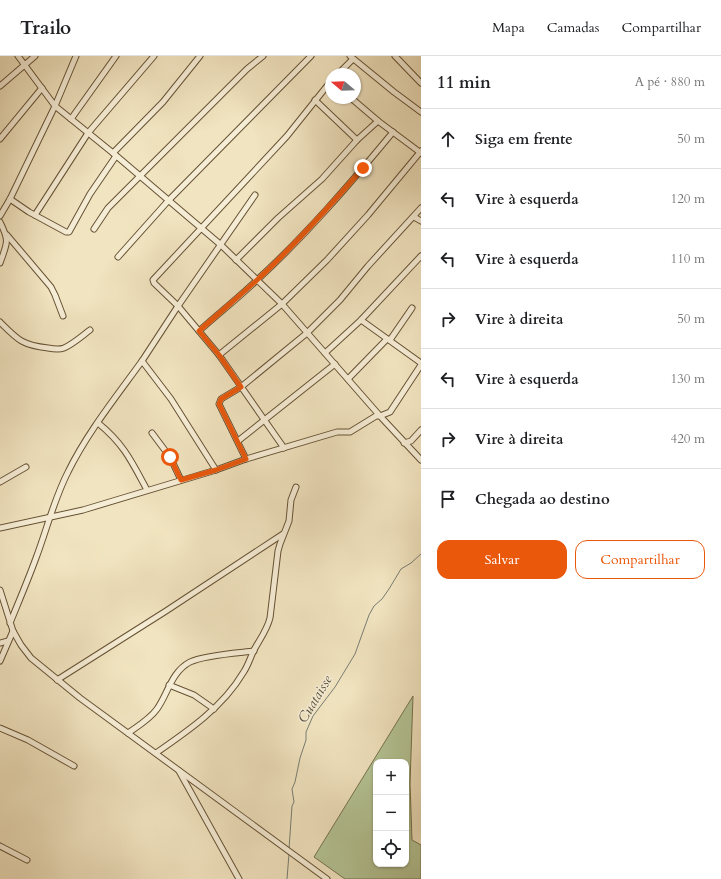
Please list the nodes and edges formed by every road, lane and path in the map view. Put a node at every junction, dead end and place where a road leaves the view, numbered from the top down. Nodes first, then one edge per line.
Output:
1 (18, 56) edge
2 (35, 56) edge
3 (76, 56) edge
4 (116, 56) edge
5 (154, 56) edge
6 (200, 56) edge
7 (263, 56) edge
8 (311, 56) edge
9 (395, 56) edge
10 (351, 58) edge
11 (24, 64) junction
12 (343, 68) edge
13 (421, 83) edge
14 (0, 86) edge
15 (42, 88) junction
16 (325, 88) edge
17 (315, 100) junction
18 (358, 104) edge
19 (55, 106) junction
20 (421, 112) edge
21 (71, 119) junction
22 (378, 121) junction
23 (393, 132) junction
24 (88, 133) junction
25 (0, 139) edge
26 (357, 140) junction
27 (421, 152) edge
28 (114, 154) junction
29 (140, 176) junction
30 (255, 195) dead end
31 (10, 199) junction
32 (168, 201) junction
33 (421, 208) edge
34 (35, 215) junction
35 (0, 216) edge
36 (414, 217) junction
37 (421, 221) edge
38 (0, 222) edge
39 (201, 228) junction
40 (94, 229) dead end
41 (7, 235) junction
42 (221, 245) junction
43 (421, 256) edge
44 (118, 257) dead end
45 (236, 260) junction
46 (0, 263) edge
47 (257, 280) junction
48 (282, 304) junction
49 (178, 306) junction
50 (412, 308) dead end
51 (63, 316) dead end
52 (361, 320) junction
53 (0, 322) edge
54 (90, 330) dead end
55 (199, 331) junction
56 (307, 333) junction
57 (389, 339) junction
58 (325, 353) junction
59 (219, 355) junction
60 (142, 361) junction
61 (335, 364) junction
62 (421, 364) edge
63 (348, 379) junction
64 (241, 387) junction
65 (380, 416) junction
66 (264, 419) junction
67 (98, 423) junction
68 (421, 430) edge
69 (152, 433) dead end
70 (238, 441) junction
71 (404, 443) junction
72 (284, 448) junction
73 (246, 459) junction
74 (421, 460) edge
75 (26, 467) dead end
76 (216, 470) junction
77 (181, 480) junction
78 (0, 482) edge
79 (296, 487) dead end
80 (148, 490) junction
81 (51, 517) junction
82 (0, 528) edge
83 (283, 534) junction
84 (0, 590) edge
85 (10, 623) junction
86 (13, 631) junction
87 (8, 641) junction
88 (0, 643) edge
89 (254, 651) junction
90 (0, 661) edge
91 (57, 680) junction
92 (169, 684) junction
93 (214, 709) junction
94 (0, 728) edge
95 (128, 733) junction
96 (156, 753) junction
97 (74, 766) dead end
98 (177, 768) junction
99 (0, 846) edge
100 (27, 860) dead end
101 (239, 879) edge
102 (327, 879) edge

1 - 11 street
2 - 11 street
3 - 19 street
4 - 21 street
5 - 24 street
6 - 28 street
7 - 29 street
8 - 32 street
9 - 13 street
10 - 12 street
10 - 20 street
11 - 14 street
11 - 15 street
15 - 19 street
15 - 25 street
16 - 17 street
17 - 26 street
17 - 39 street
18 - 22 street
19 - 21 street
19 - 31 street
21 - 24 street
22 - 23 street
22 - 26 street
23 - 27 street
23 - 47 street
24 - 28 street
24 - 34 street
26 - 45 street
27 - 48 street
28 - 29 street
28 - 34 street
29 - 32 street
29 - 40 street
30 - 42 street
31 - 34 street
31 - 35 street
32 - 39 street
32 - 44 street
33 - 36 street
36 - 37 street
36 - 56 street
38 - 41 street
39 - 42 street
39 - 49 street
41 - 46 street
41 - 51 street
42 - 45 street
42 - 49 street
43 - 52 street
45 - 47 street
47 - 48 street
47 - 55 street
48 - 56 street
48 - 59 street
49 - 55 street
49 - 60 street
50 - 57 street
52 - 57 street
52 - 58 street
53 - 54 street
55 - 59 street
56 - 58 street
56 - 64 street
57 - 62 street
57 - 63 street
58 - 61 street
59 - 64 street
60 - 67 street
60 - 76 street
61 - 63 street
61 - 66 street
62 - 65 street
63 - 65 street
64 - 66 street
64 - 70 street
65 - 71 street
65 - 72 street
66 - 70 street
66 - 72 street
67 - 80 street
67 - 81 street
68 - 71 street
69 - 77 street
70 - 73 street
71 - 74 street
72 - 73 street
73 - 76 street
75 - 78 street
76 - 77 street
77 - 80 street
79 - 83 street
80 - 81 street
81 - 82 street
81 - 85 street
83 - 89 street
83 - 91 street
84 - 85 street
85 - 86 street
86 - 87 street
86 - 91 street
87 - 88 street
87 - 90 street
89 - 92 street
89 - 93 street
91 - 95 street
92 - 93 street
92 - 95 street
93 - 96 street
94 - 97 street
95 - 96 street
96 - 98 street
98 - 101 street
98 - 102 street
99 - 100 street

